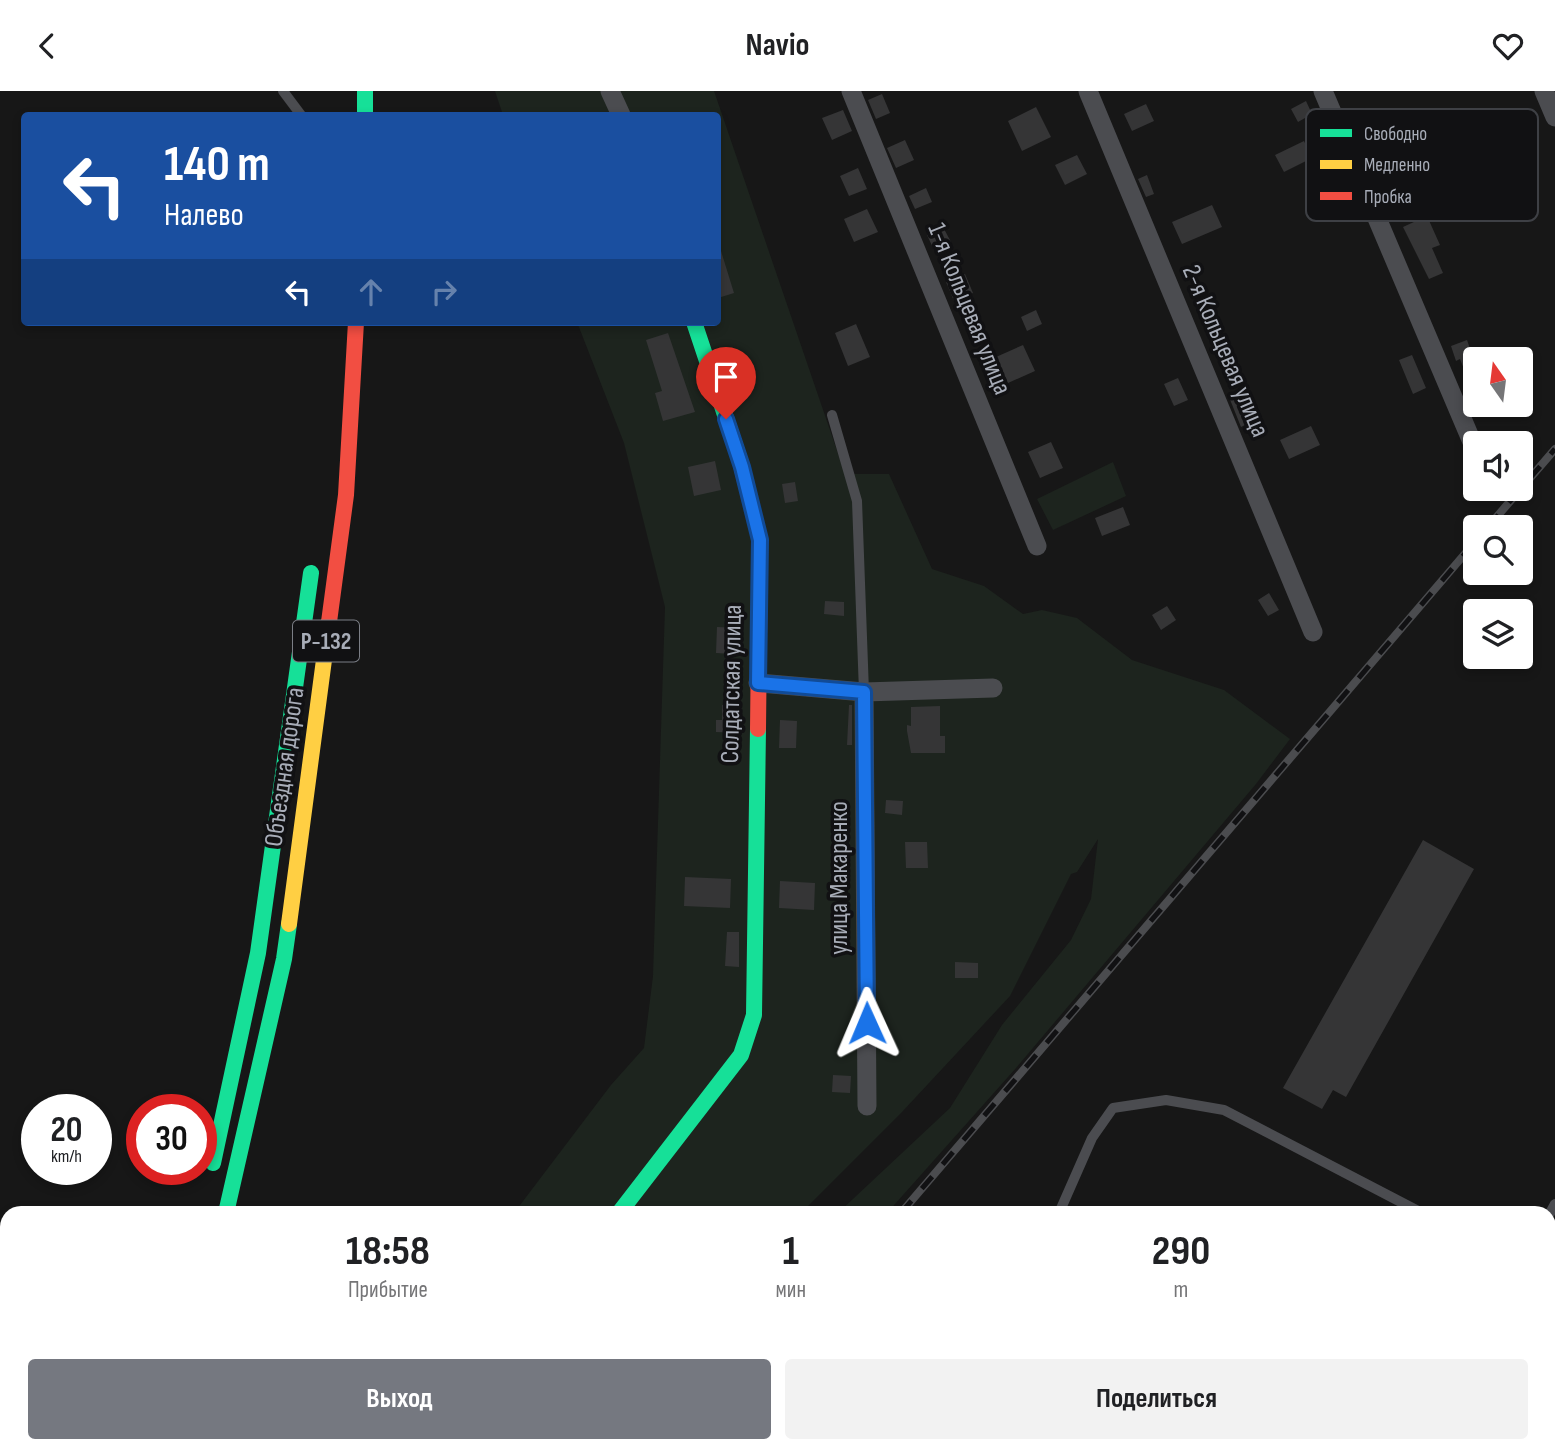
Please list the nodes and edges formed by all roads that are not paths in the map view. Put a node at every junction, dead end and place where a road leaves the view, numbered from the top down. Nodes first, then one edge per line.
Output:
1 (283, 91) edge
2 (365, 91) edge
3 (610, 91) edge
4 (851, 91) edge
5 (1088, 91) edge
6 (1323, 91) edge
7 (1544, 91) edge
8 (1331, 109) edge
9 (299, 112) edge
10 (365, 112) edge
11 (620, 112) edge
12 (1555, 117) edge
13 (1378, 221) edge
14 (356, 326) edge
15 (695, 326) edge
16 (832, 415) dead end
17 (1467, 431) edge
18 (1037, 546) dead end
19 (313, 560) dead end
20 (1313, 632) dead end
21 (758, 683) junction
22 (993, 688) dead end
23 (864, 692) junction
24 (867, 1106) dead end
25 (217, 1146) edge
26 (228, 1206) edge
27 (623, 1206) edge
28 (1062, 1206) edge
29 (1409, 1206) edge

1 - 9 lane
2 - 10 main road
3 - 11 street
4 - 18 street, 1-я Кольцевая улица
5 - 20 street, 2-я Кольцевая улица
6 - 8 street
7 - 12 street
13 - 17 street
14 - 26 main road, Объездная дорога / Р-132
15 - 21 main road, Солдатская улица
16 - 23 lane
19 - 25 main road, Объездная дорога / Р-132
21 - 23 street
21 - 27 main road, Солдатская улица
22 - 23 street
23 - 24 street, улица Макаренко
28 - 29 lane

